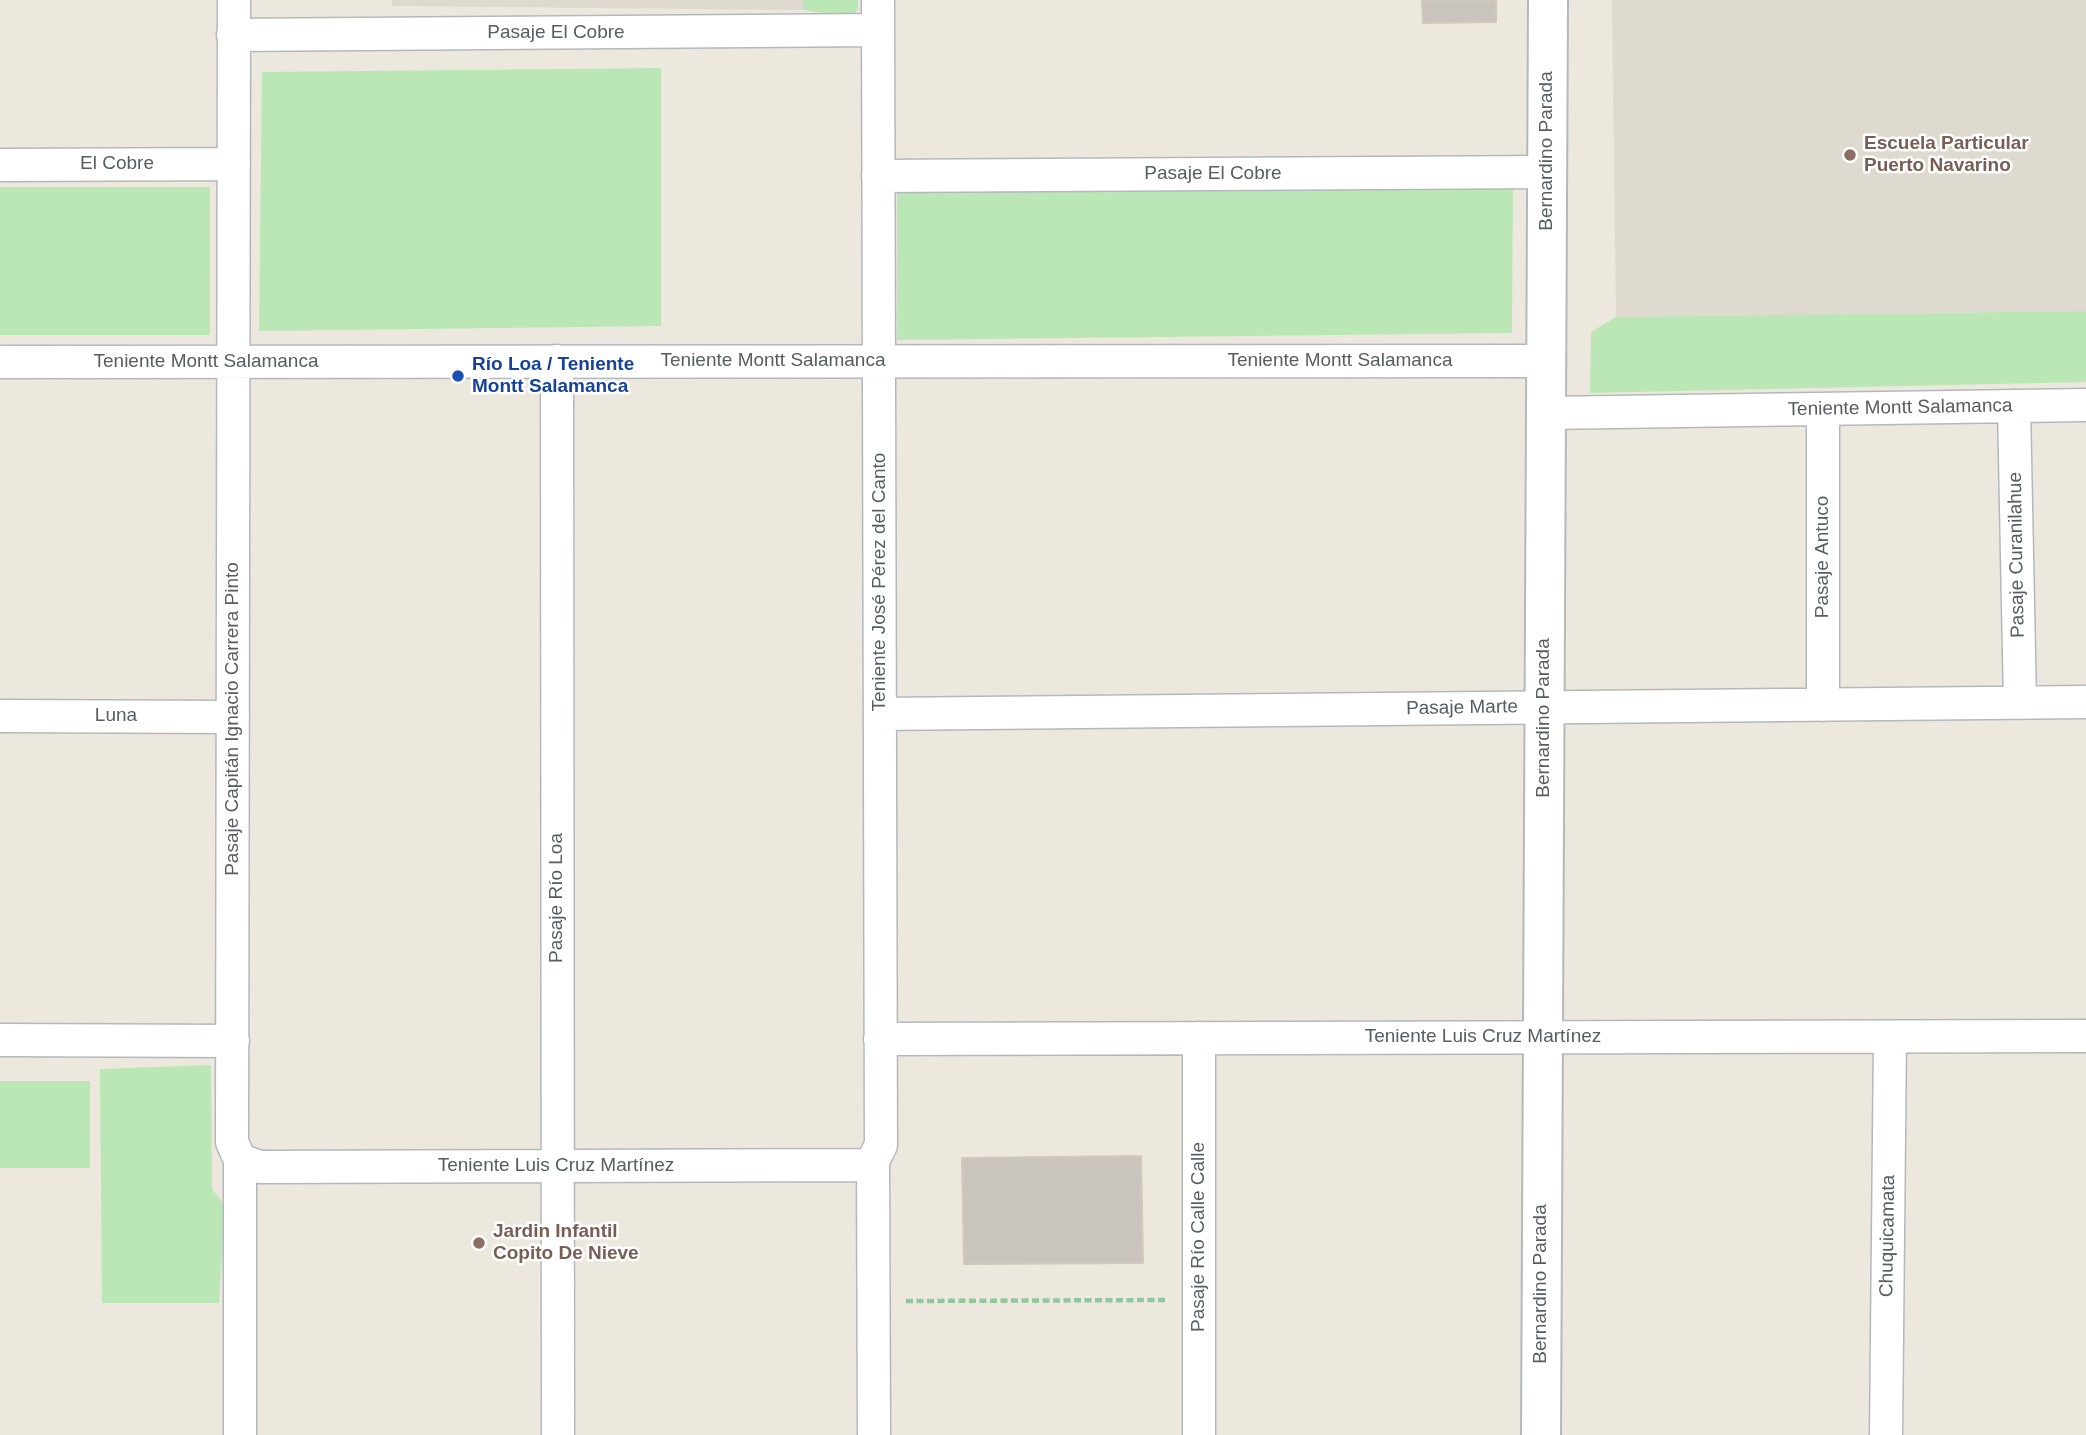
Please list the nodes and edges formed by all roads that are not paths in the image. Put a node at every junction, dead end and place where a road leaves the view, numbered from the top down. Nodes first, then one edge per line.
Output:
1 (233, 0) edge
2 (1548, 0) edge
3 (878, 15) edge
4 (233, 35) junction
5 (234, 164) junction
6 (0, 165) edge
7 (1547, 172) junction
8 (878, 176) junction
9 (1546, 360) junction
10 (557, 361) junction
11 (879, 361) junction
12 (0, 362) edge
13 (233, 362) junction
14 (2086, 405) edge
15 (2014, 406) junction
16 (1823, 409) junction
17 (1546, 412) junction
18 (2086, 702) edge
19 (2020, 703) junction
20 (1823, 705) junction
21 (1545, 708) junction
22 (880, 714) junction
23 (0, 716) edge
24 (233, 717) junction
25 (2086, 1036) edge
26 (1543, 1037) junction
27 (1890, 1037) junction
28 (1199, 1038) junction
29 (880, 1039) junction
30 (0, 1040) edge
31 (233, 1041) junction
32 (240, 1160) junction
33 (873, 1161) junction
34 (558, 1166) junction
35 (240, 1435) edge
36 (558, 1435) edge
37 (874, 1435) edge
38 (1199, 1435) edge
39 (1541, 1435) edge
40 (1886, 1435) edge

1 - 4 street, Pasaje Capitán Ignacio Carrera Pinto
2 - 7 street, Bernardino Parada
3 - 4 street, Pasaje El Cobre
3 - 8 street, Teniente José Pérez del Canto
4 - 5 street, Pasaje Capitán Ignacio Carrera Pinto
5 - 6 street, El Cobre
5 - 13 street, Pasaje Capitán Ignacio Carrera Pinto
7 - 8 street, Pasaje El Cobre
7 - 9 street, Bernardino Parada
8 - 11 street, Teniente José Pérez del Canto
9 - 11 street, Teniente Montt Salamanca
9 - 17 street, Bernardino Parada
10 - 11 street, Teniente Montt Salamanca
10 - 13 street, Teniente Montt Salamanca
10 - 34 street, Pasaje Río Loa
11 - 22 street, Teniente José Pérez del Canto
12 - 13 street, Teniente Montt Salamanca
13 - 24 street, Pasaje Capitán Ignacio Carrera Pinto
14 - 15 street, Teniente Montt Salamanca
15 - 16 street, Teniente Montt Salamanca
15 - 19 street, Pasaje Curanilahue
16 - 17 street, Teniente Montt Salamanca
16 - 20 street, Pasaje Antuco
17 - 21 street, Bernardino Parada
18 - 19 street, Pasaje Marte
19 - 20 street, Pasaje Marte
20 - 21 street, Pasaje Marte
21 - 22 street, Pasaje Marte
21 - 26 street, Bernardino Parada
22 - 29 street, Teniente José Pérez del Canto
23 - 24 street, Luna
24 - 31 street, Pasaje Capitán Ignacio Carrera Pinto
25 - 27 street, Teniente Luis Cruz Martínez
26 - 27 street, Teniente Luis Cruz Martínez
26 - 28 street, Teniente Luis Cruz Martínez
26 - 39 street, Bernardino Parada
27 - 40 street, Chuquicamata
28 - 29 street, Teniente Luis Cruz Martínez
28 - 38 street, Pasaje Río Calle Calle
29 - 33 street, Teniente José Pérez del Canto
30 - 31 street
31 - 32 street, Pasaje Capitán Ignacio Carrera Pinto
32 - 34 street, Teniente Luis Cruz Martínez
32 - 35 street, Pasaje Capitán Ignacio Carrera Pinto
33 - 34 street, Teniente Luis Cruz Martínez
33 - 37 street, Teniente José Pérez del Canto
34 - 36 street, Pasaje Río Loa

